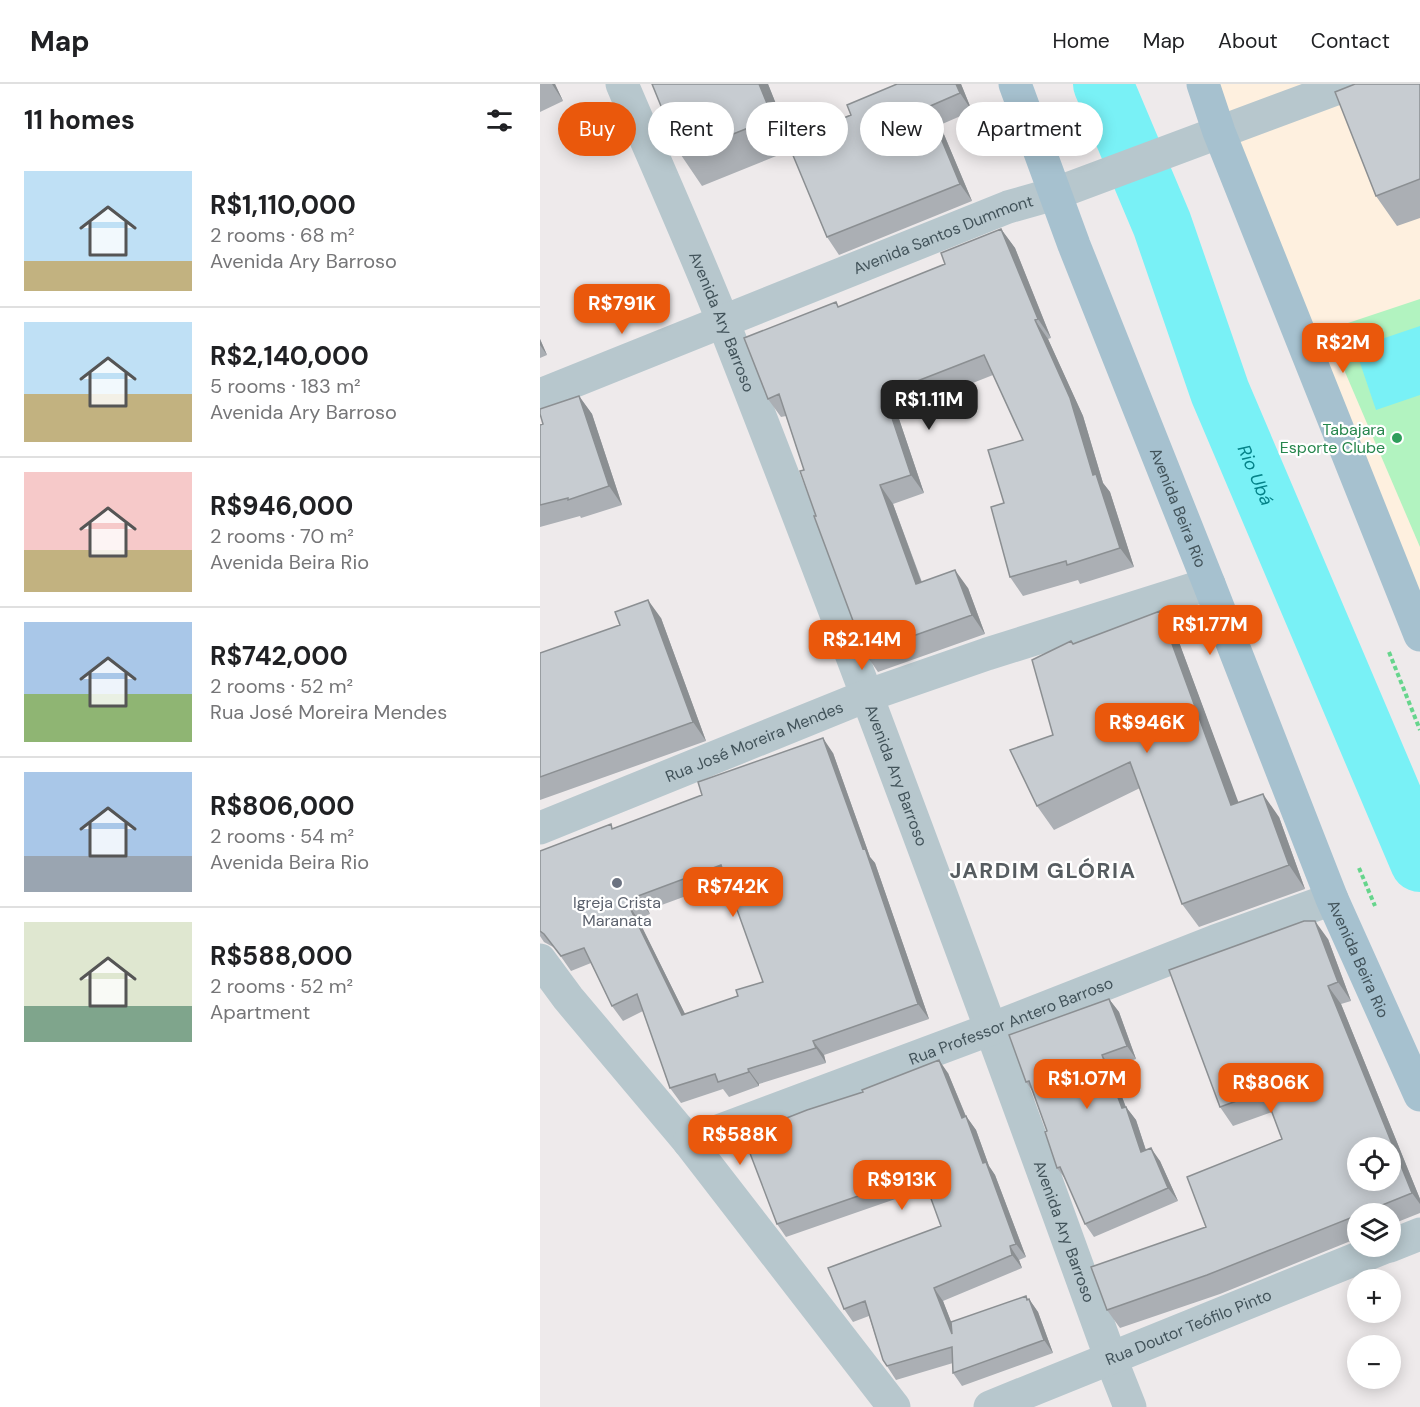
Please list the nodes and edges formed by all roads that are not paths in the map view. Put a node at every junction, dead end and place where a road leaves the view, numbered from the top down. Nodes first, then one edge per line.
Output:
1 (622, 84) edge
2 (1015, 84) edge
3 (1203, 84) edge
4 (1349, 84) edge
5 (1219, 132) junction
6 (1054, 194) junction
7 (723, 322) junction
8 (540, 395) edge
9 (1209, 584) junction
10 (1420, 635) edge
11 (866, 696) junction
12 (540, 828) edge
13 (1332, 899) junction
14 (540, 960) edge
15 (991, 1029) junction
16 (1420, 1095) edge
17 (689, 1142) junction
18 (1420, 1234) edge
19 (1401, 1241) edge
20 (1362, 1257) edge
21 (1111, 1359) junction
22 (894, 1407) edge
23 (990, 1407) edge
24 (1130, 1407) edge

1 - 7 street, Avenida Ary Barroso
2 - 6 main road, Avenida Beira Rio
3 - 5 main road
4 - 5 street, Avenida Santos Dummont
5 - 6 street, Avenida Santos Dummont
5 - 10 main road
6 - 7 street, Avenida Santos Dummont
6 - 9 main road, Avenida Beira Rio
7 - 8 street, Avenida Santos Dummont
7 - 11 street, Avenida Ary Barroso
9 - 11 street, Rua José Moreira Mendes
9 - 13 main road, Avenida Beira Rio
11 - 12 street, Rua José Moreira Mendes
11 - 15 street, Avenida Ary Barroso
13 - 15 street, Rua Professor Antero Barroso
13 - 16 main road, Avenida Beira Rio
14 - 17 street
15 - 17 street, Rua Professor Antero Barroso
15 - 21 street, Avenida Ary Barroso
17 - 22 street
18 - 19 street, Rua Doutor Teófilo Pinto
20 - 21 street, Rua Doutor Teófilo Pinto
21 - 23 street, Rua Doutor Teófilo Pinto
21 - 24 street, Avenida Ary Barroso

